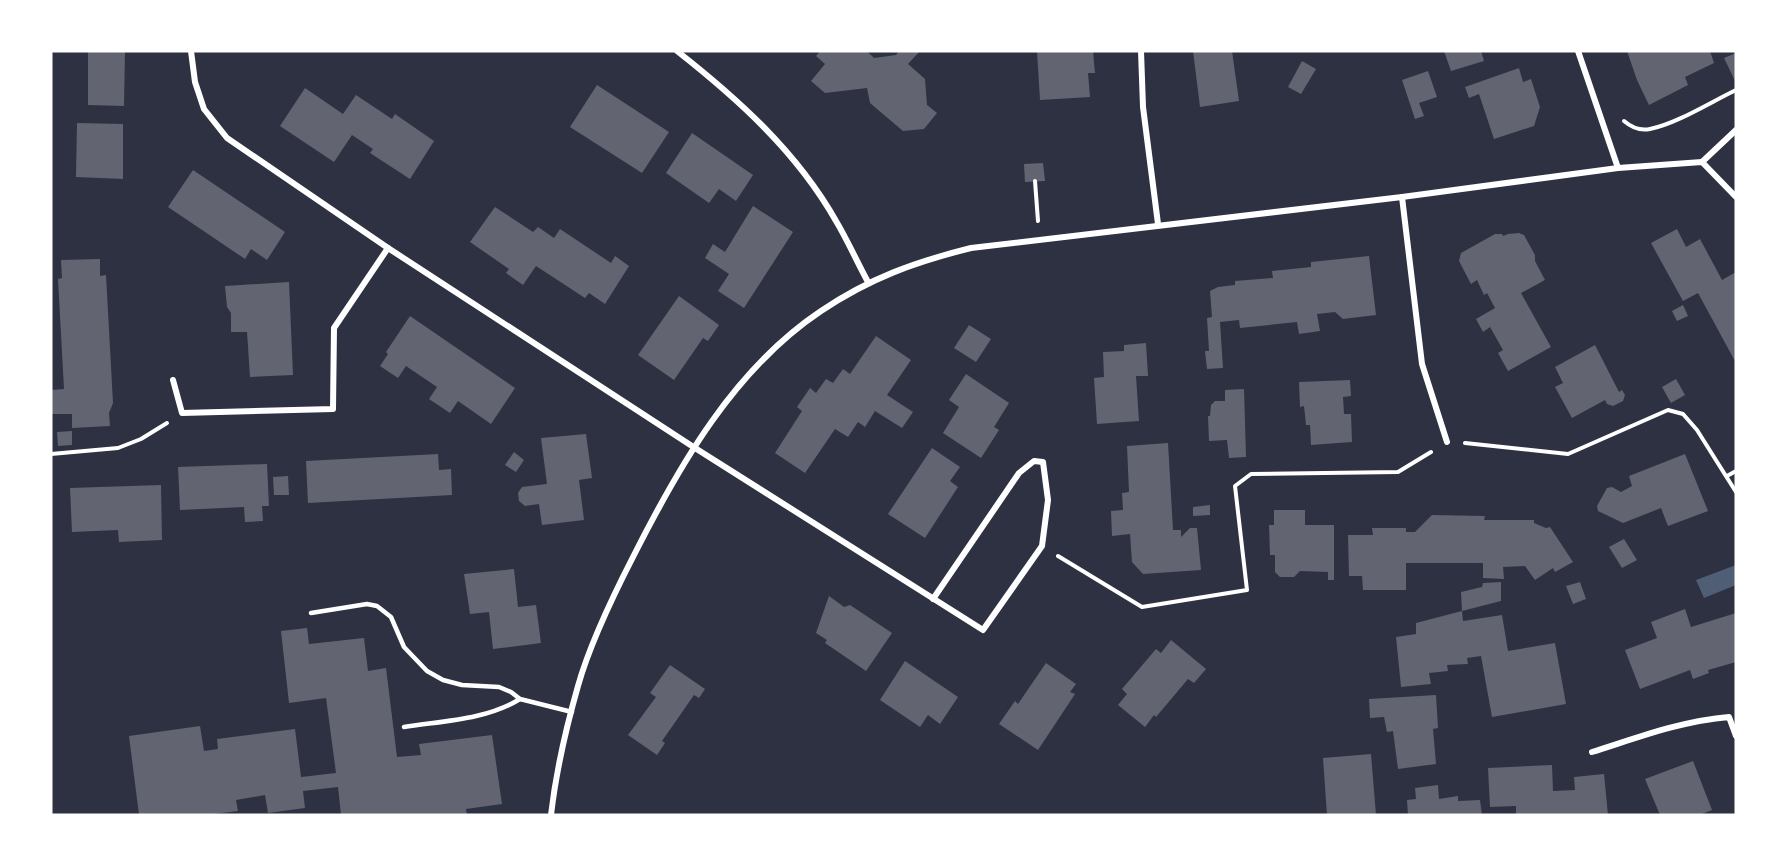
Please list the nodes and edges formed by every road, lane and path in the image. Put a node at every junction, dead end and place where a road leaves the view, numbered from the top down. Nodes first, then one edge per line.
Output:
1 (191, 51) edge
2 (676, 51) edge
3 (1141, 51) edge
4 (1578, 51) edge
5 (1736, 90) edge
6 (1622, 120) dead end
7 (1736, 130) edge
8 (1702, 162) junction
9 (1618, 168) junction
10 (1035, 181) dead end
11 (1402, 197) junction
12 (1736, 197) edge
13 (1038, 221) dead end
14 (1158, 224) junction
15 (388, 248) junction
16 (868, 282) junction
17 (173, 380) dead end
18 (149, 434) dead end
19 (1448, 442) junction
20 (694, 448) junction
21 (51, 454) edge
22 (1736, 471) edge
23 (1727, 476) junction
24 (1736, 492) edge
25 (1042, 546) junction
26 (933, 599) junction
27 (311, 613) dead end
28 (520, 699) junction
29 (572, 712) junction
30 (404, 727) dead end
31 (1736, 736) edge
32 (1592, 752) dead end
33 (551, 815) edge

1 - 15 street
2 - 16 street
3 - 14 street
4 - 9 street
5 - 6 path
7 - 8 street
8 - 9 street
8 - 12 street
9 - 11 street
10 - 13 path
11 - 14 street
11 - 19 street
14 - 16 street
15 - 17 street
15 - 20 street
16 - 20 street
18 - 21 path
19 - 23 path
19 - 25 path
20 - 26 street
20 - 29 street
22 - 23 path
23 - 24 path
25 - 26 street
25 - 26 street
27 - 28 lane
28 - 29 lane
28 - 30 lane
29 - 33 street
31 - 32 street

